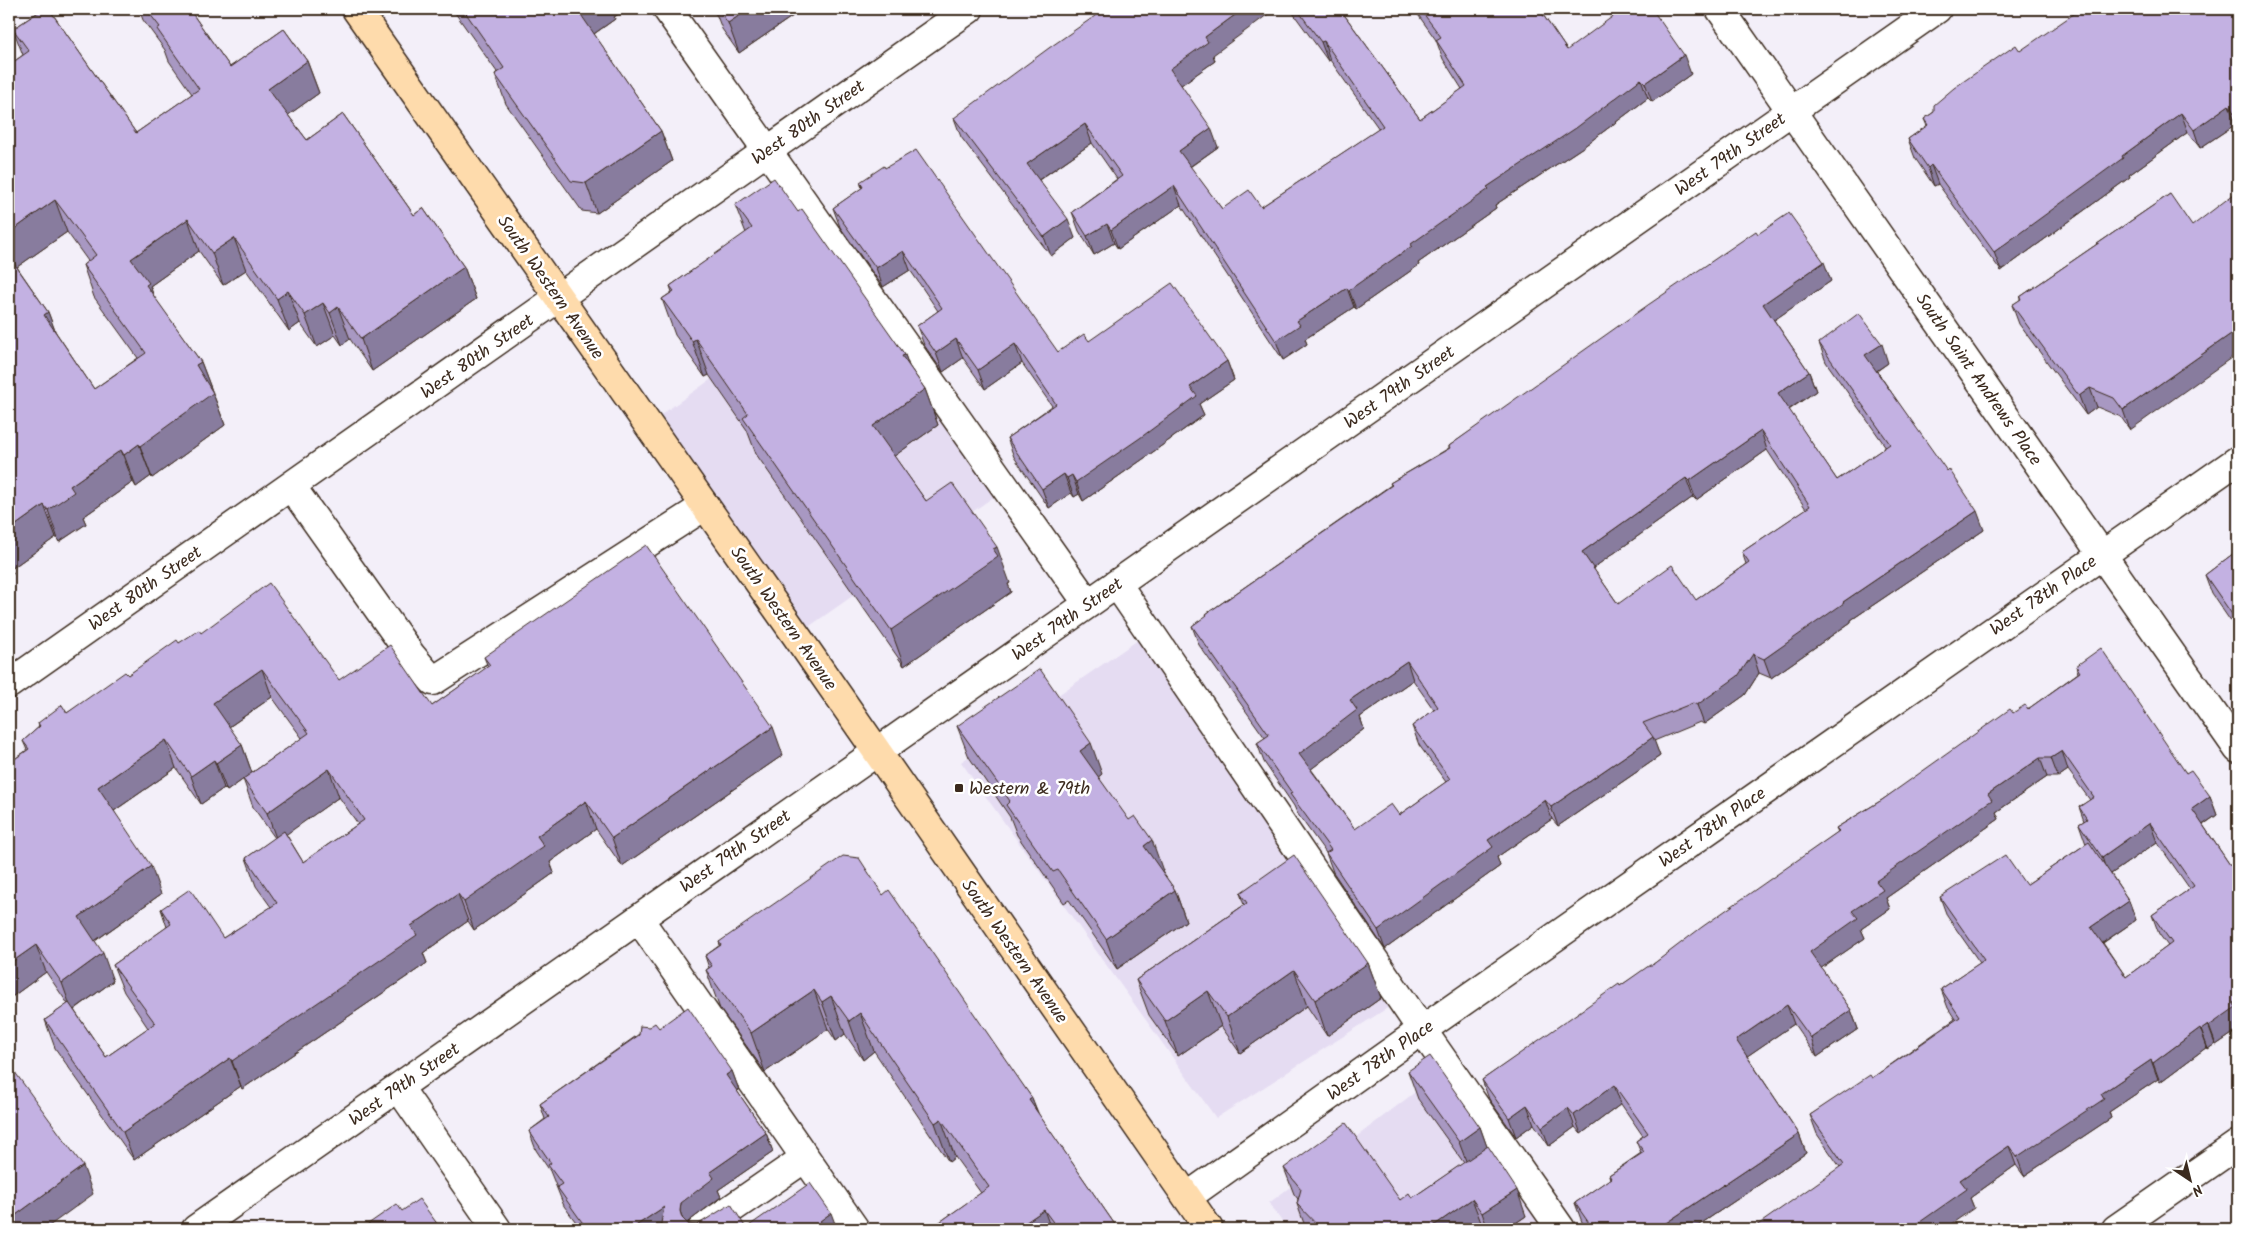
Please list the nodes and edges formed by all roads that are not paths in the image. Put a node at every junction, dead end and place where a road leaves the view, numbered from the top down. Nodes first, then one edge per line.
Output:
1 (356, 9) edge
2 (667, 9) edge
3 (969, 9) edge
4 (1720, 9) edge
5 (1937, 9) edge
6 (1791, 111) junction
7 (768, 151) junction
8 (559, 298) junction
9 (2238, 460) edge
10 (291, 486) junction
11 (705, 506) junction
12 (2102, 554) junction
13 (1117, 584) junction
14 (1088, 604) junction
15 (9, 684) edge
16 (2238, 749) edge
17 (877, 752) junction
18 (639, 919) junction
19 (1422, 1030) junction
20 (399, 1088) junction
21 (2238, 1144) edge
22 (805, 1158) junction
23 (1187, 1197) junction
24 (196, 1229) edge
25 (497, 1229) edge
26 (702, 1229) edge
27 (855, 1229) edge
28 (1209, 1229) edge
29 (1561, 1229) edge
30 (2116, 1229) edge

1 - 8 main road, South Western Avenue
2 - 7 street
3 - 7 street, West 80th Street
4 - 6 street, South Saint Andrews Place
5 - 6 street, West 79th Street
6 - 12 street, South Saint Andrews Place
6 - 13 street, West 79th Street
7 - 8 street, West 80th Street
7 - 14 street
8 - 10 street, West 80th Street
8 - 11 main road, South Western Avenue
9 - 12 street, West 78th Place
10 - 11 street
10 - 15 street, West 80th Street
11 - 17 main road, South Western Avenue
12 - 16 street, South Saint Andrews Place
12 - 19 street, West 78th Place
13 - 14 street, West 79th Street
13 - 19 street
14 - 17 street, West 79th Street
17 - 18 street, West 79th Street
17 - 23 main road, South Western Avenue
18 - 20 street, West 79th Street
18 - 22 street
19 - 23 street, West 78th Place
19 - 29 street
20 - 24 street, West 79th Street
20 - 25 street
21 - 30 street
22 - 26 street
22 - 27 street
23 - 28 main road, South Western Avenue

